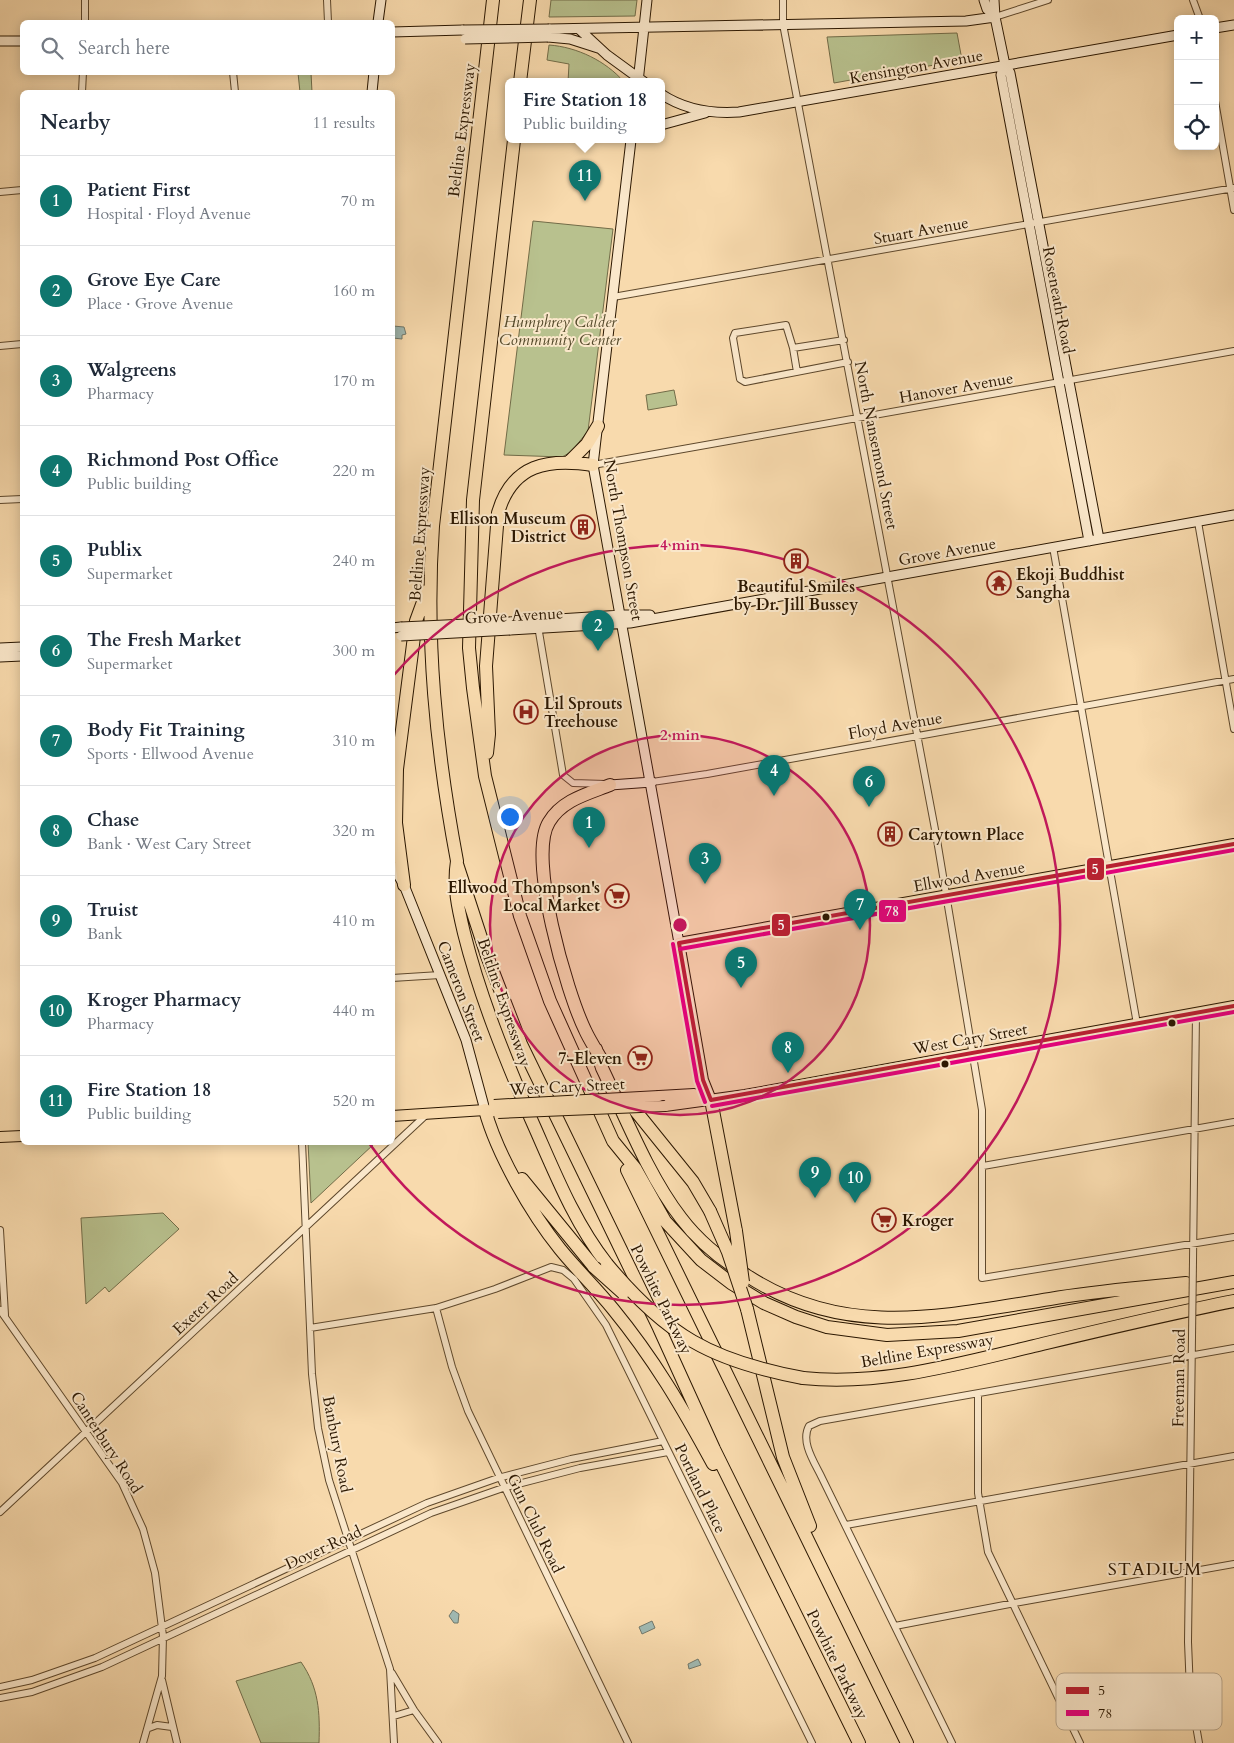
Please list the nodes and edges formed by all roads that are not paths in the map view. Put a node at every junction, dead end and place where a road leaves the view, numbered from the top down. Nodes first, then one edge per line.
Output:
1 (86, 0) edge
2 (327, 0) edge
3 (381, 0) edge
4 (493, 0) edge
5 (530, 0) edge
6 (647, 0) edge
7 (783, 0) edge
8 (984, 0) edge
9 (994, 0) edge
10 (1048, 0) edge
11 (1194, 0) edge
12 (1199, 15) edge
13 (995, 17) junction
14 (85, 20) edge
15 (328, 20) edge
16 (378, 20) edge
17 (783, 24) junction
18 (1234, 25) edge
19 (1219, 27) edge
20 (644, 28) junction
21 (580, 30) junction
22 (395, 32) edge
23 (548, 33) junction
24 (1174, 36) edge
25 (0, 41) edge
26 (20, 41) edge
27 (600, 49) junction
28 (1005, 65) junction
29 (83, 75) edge
30 (233, 75) edge
31 (374, 75) edge
32 (520, 78) edge
33 (636, 78) edge
34 (640, 78) edge
35 (82, 90) edge
36 (235, 90) edge
37 (372, 90) edge
38 (665, 96) edge
39 (799, 102) junction
40 (1216, 105) edge
41 (708, 112) junction
42 (665, 124) edge
43 (514, 143) edge
44 (631, 143) edge
45 (1232, 189) edge
46 (20, 190) edge
47 (0, 192) edge
48 (1234, 210) edge
49 (1039, 223) junction
50 (1029, 225) junction
51 (829, 260) junction
52 (612, 298) junction
53 (844, 340) junction
54 (20, 344) edge
55 (0, 346) edge
56 (793, 348) junction
57 (1234, 351) edge
58 (848, 362) junction
59 (797, 372) junction
60 (1069, 380) junction
61 (1059, 382) junction
62 (858, 418) junction
63 (598, 426) junction
64 (570, 461) junction
65 (593, 465) junction
66 (20, 499) edge
67 (0, 500) edge
68 (1234, 515) edge
69 (1198, 522) junction
70 (1099, 539) junction
71 (1089, 541) junction
72 (1054, 547) junction
73 (888, 576) junction
74 (429, 587) junction
75 (622, 620) junction
76 (537, 624) junction
77 (397, 632) edge
78 (20, 647) edge
79 (0, 648) edge
80 (20, 656) edge
81 (0, 657) edge
82 (1234, 680) edge
83 (1226, 681) junction
84 (1081, 707) junction
85 (1234, 729) edge
86 (918, 736) junction
87 (485, 776) junction
88 (652, 782) junction
89 (610, 785) junction
90 (396, 803) junction
91 (395, 806) edge
92 (1234, 844) edge
93 (457, 861) junction
94 (1109, 866) junction
95 (395, 870) edge
96 (404, 885) junction
97 (946, 896) junction
98 (679, 943) junction
99 (440, 975) junction
100 (395, 978) edge
101 (1234, 1006) edge
102 (1196, 1013) junction
103 (1137, 1024) junction
104 (596, 1049) junction
105 (973, 1052) junction
106 (711, 1100) junction
107 (492, 1109) junction
108 (428, 1114) junction
109 (395, 1116) edge
110 (1234, 1122) edge
111 (1194, 1129) junction
112 (20, 1136) edge
113 (0, 1137) edge
114 (613, 1140) junction
115 (302, 1145) edge
116 (395, 1145) edge
117 (395, 1145) edge
118 (506, 1160) junction
119 (983, 1166) junction
120 (306, 1227) junction
121 (0, 1230) edge
122 (1234, 1236) edge
123 (1193, 1244) junction
124 (600, 1265) junction
125 (1234, 1281) edge
126 (1234, 1303) edge
127 (436, 1308) junction
128 (747, 1309) junction
129 (3, 1313) edge
130 (310, 1328) junction
131 (1234, 1348) edge
132 (1192, 1356) junction
133 (978, 1394) junction
134 (87, 1431) junction
135 (663, 1440) junction
136 (668, 1452) junction
137 (1234, 1456) edge
138 (1190, 1464) junction
139 (498, 1478) junction
140 (503, 1488) junction
141 (978, 1500) junction
142 (0, 1512) edge
143 (846, 1525) junction
144 (347, 1539) junction
145 (350, 1550) junction
146 (764, 1550) junction
147 (818, 1559) junction
148 (1234, 1564) edge
149 (1189, 1572) junction
150 (1011, 1603) junction
151 (163, 1626) junction
152 (895, 1626) junction
153 (163, 1636) junction
154 (390, 1669) junction
155 (1190, 1673) edge
156 (162, 1676) junction
157 (0, 1687) edge
158 (1056, 1694) edge
159 (0, 1698) edge
160 (414, 1710) junction
161 (394, 1716) junction
162 (172, 1727) junction
163 (149, 1728) junction
164 (1074, 1730) edge
165 (143, 1743) edge
166 (177, 1743) edge
167 (394, 1743) edge
168 (438, 1743) edge
169 (628, 1743) edge
170 (812, 1743) edge
171 (858, 1743) edge
172 (906, 1743) edge
173 (952, 1743) edge
174 (1080, 1743) edge

1 - 14 street
2 - 15 street
3 - 16 main road
4 - 74 highway, Beltline Expressway
5 - 32 highway
6 - 20 main road
7 - 17 street, North Nansemond Street
8 - 13 main road, Roseneath Road
9 - 13 main road, Roseneath Road
10 - 13 street
11 - 12 street
13 - 17 main road
13 - 28 main road, Roseneath Road
17 - 20 main road
17 - 39 street, North Nansemond Street
18 - 19 main road
20 - 21 main road
20 - 34 main road
21 - 23 main road
21 - 27 main road
22 - 23 main road, bridge
23 - 27 main road
24 - 28 main road, Kensington Avenue
25 - 26 main road
27 - 33 main road
28 - 39 main road, Kensington Avenue
28 - 49 main road, Roseneath Road
28 - 50 main road, Roseneath Road
29 - 35 street
30 - 36 street
31 - 37 main road
38 - 41 main road, Kensington Avenue
39 - 41 main road, Kensington Avenue
39 - 51 street, North Nansemond Street
40 - 45 street
41 - 42 main road
43 - 87 highway, Beltline Expressway
44 - 52 main road, North Thompson Street
45 - 48 street
45 - 49 street, Stuart Avenue
46 - 47 street
49 - 50 street, Stuart Avenue
49 - 60 main road, Roseneath Road
50 - 51 street, Stuart Avenue
50 - 61 main road, Roseneath Road
51 - 52 street, Stuart Avenue
51 - 53 street, North Nansemond Street
52 - 63 main road, North Thompson Street
53 - 56 street
53 - 58 street, North Nansemond Street
54 - 55 street
56 - 59 street
56 - 59 street
57 - 60 street, Hanover Avenue
58 - 59 street
58 - 62 street, North Nansemond Street
60 - 61 street, Hanover Avenue
60 - 70 main road, Roseneath Road
61 - 62 street, Hanover Avenue
61 - 71 main road, Roseneath Road
62 - 65 street, Hanover Avenue
62 - 73 street, North Nansemond Street
63 - 64 highway
63 - 65 main road, North Thompson Street
64 - 65 highway
64 - 87 highway
65 - 75 main road, North Thompson Street
66 - 67 street
68 - 69 main road, Grove Avenue
69 - 70 main road, Grove Avenue
69 - 83 street
70 - 71 main road, Grove Avenue
71 - 72 main road, Grove Avenue
72 - 73 main road, Grove Avenue
72 - 84 street
73 - 75 main road, Grove Avenue
73 - 86 street, North Nansemond Street
74 - 90 highway
74 - 93 highway, Beltline Expressway
75 - 76 main road, Grove Avenue
75 - 88 main road, North Thompson Street
76 - 77 main road, Grove Avenue, bridge
76 - 89 street, Floyd Avenue
78 - 79 main road
80 - 81 main road
82 - 83 street, Floyd Avenue
83 - 84 street, Floyd Avenue
83 - 85 street
84 - 86 street, Floyd Avenue
84 - 94 street
86 - 88 street, Floyd Avenue
86 - 97 street, North Nansemond Street
87 - 114 highway, Beltline Expressway
88 - 89 main road, Floyd Avenue
88 - 98 main road, North Thompson Street
89 - 104 highway
90 - 91 highway
90 - 96 highway
92 - 94 main road, Ellwood Avenue
93 - 124 highway, Beltline Expressway
93 - 146 highway, Powhite Parkway
94 - 97 main road, Ellwood Avenue
94 - 103 street
95 - 96 main road
96 - 99 main road, Cameron Street
97 - 98 main road, Ellwood Avenue
97 - 105 street, North Nansemond Street
98 - 106 main road
99 - 100 street
99 - 107 main road, Cameron Street
101 - 102 main road, West Cary Street
102 - 103 main road, West Cary Street
102 - 111 street, Freeman Road
103 - 105 main road, West Cary Street
104 - 125 highway
104 - 128 highway, bridge
105 - 106 main road, West Cary Street
105 - 119 street, North Nansemond Street
106 - 107 main road, West Cary Street, bridge
106 - 128 highway, bridge
107 - 108 main road, West Cary Street
107 - 118 highway
108 - 109 main road, West Cary Street
108 - 116 street, Exeter Road
110 - 111 street
111 - 119 street
111 - 123 street, Freeman Road
112 - 113 main road
114 - 125 highway, Beltline Expressway
114 - 147 highway, Powhite Parkway
115 - 120 street, Banbury Road
117 - 120 street, Exeter Road
118 - 124 highway
118 - 146 highway
119 - 123 street, North Nansemond Street
120 - 130 street, Banbury Road
120 - 134 street, Exeter Road
121 - 129 street, Canterbury Road
122 - 123 street
123 - 132 street, Freeman Road, bridge
124 - 126 highway, Beltline Expressway, bridge
127 - 130 street
127 - 135 street, Portland Place
127 - 139 street, Gun Club Road
128 - 147 highway
129 - 134 street, Canterbury Road
130 - 144 street, Banbury Road
131 - 132 street
132 - 133 street
132 - 138 street, Freeman Road
133 - 141 street
133 - 143 street
134 - 142 street, Exeter Road
134 - 151 street, Canterbury Road
135 - 136 street, Portland Place
135 - 139 street, Dover Road
136 - 140 street, Dover Road
136 - 170 street, Portland Place
137 - 138 street
138 - 141 street
138 - 149 street, Freeman Road
139 - 140 street, Gun Club Road
139 - 144 street, Dover Road
140 - 145 street, Dover Road
140 - 169 street, Gun Club Road
141 - 143 street
141 - 150 street
143 - 152 street
144 - 145 street, Banbury Road
144 - 151 street, Dover Road
145 - 153 street, Dover Road
145 - 154 street, Banbury Road
146 - 171 highway, Powhite Parkway
147 - 172 highway, Powhite Parkway
148 - 149 street
149 - 150 street
149 - 155 street, Freeman Road
150 - 152 street
150 - 158 street
151 - 153 street, Canterbury Road
151 - 157 street, Dover Road
152 - 173 street
153 - 156 street, Canterbury Road
153 - 159 street, Dover Road
154 - 160 street
154 - 161 street, Banbury Road
156 - 162 street
156 - 163 street, Canterbury Road
160 - 161 street
160 - 168 street
161 - 167 street, Banbury Road
162 - 163 street
162 - 166 street
163 - 165 street, Canterbury Road
164 - 174 street

